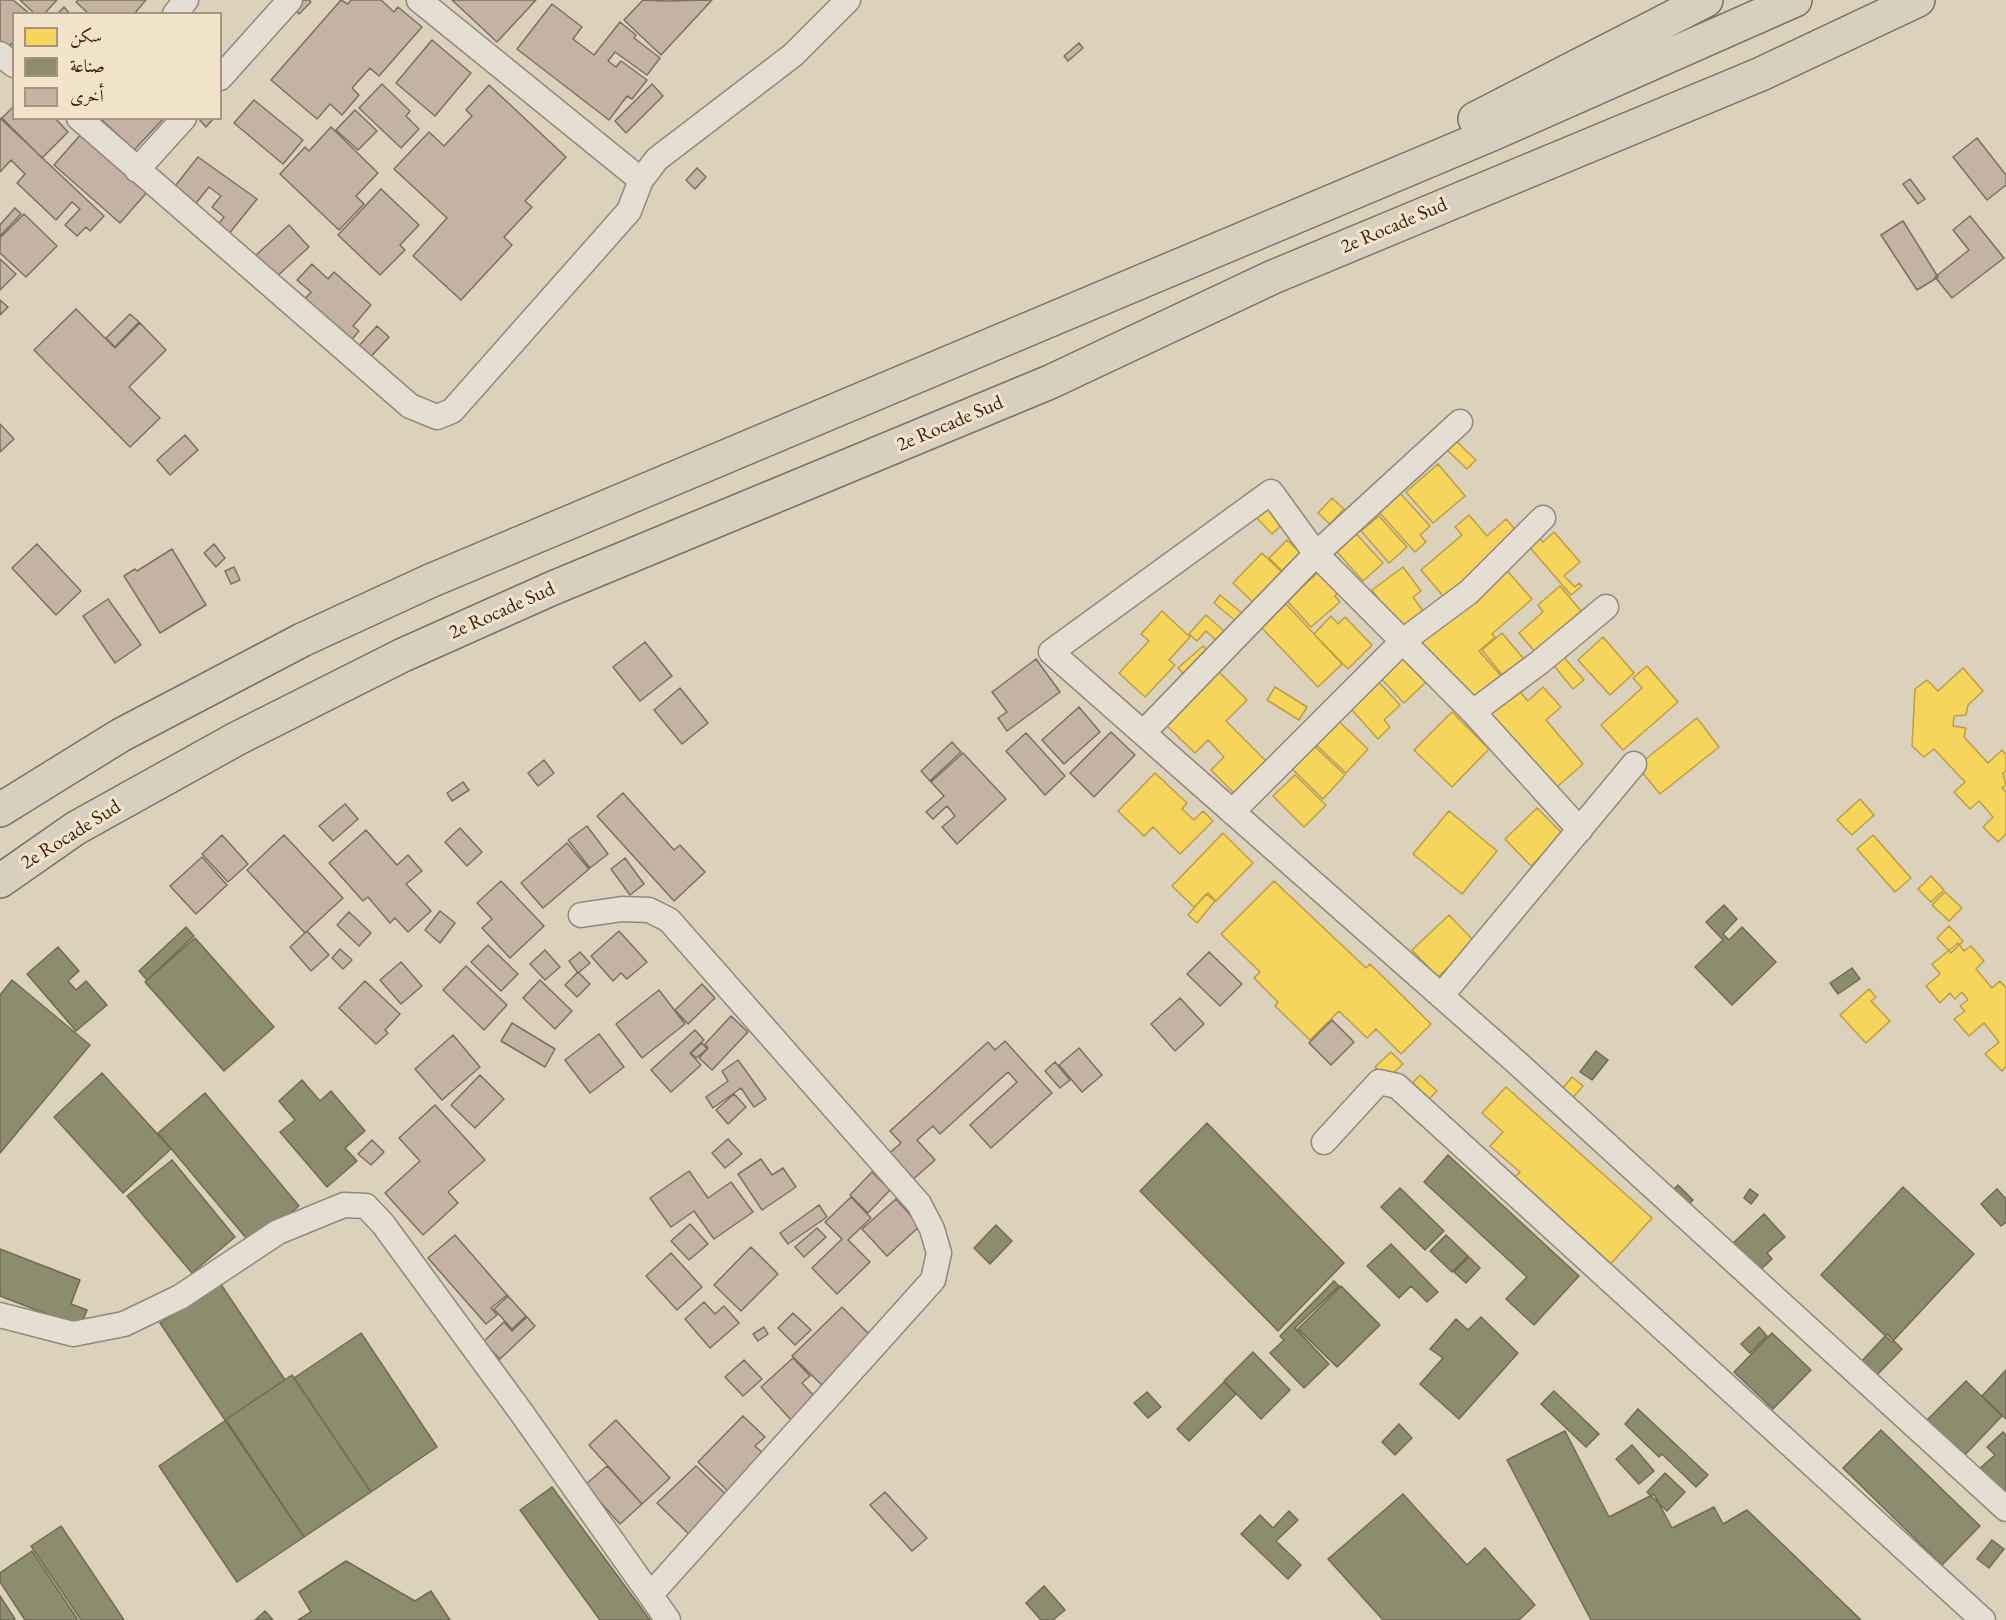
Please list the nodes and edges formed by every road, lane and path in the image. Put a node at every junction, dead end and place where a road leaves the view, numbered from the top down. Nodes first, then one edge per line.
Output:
1 (186, 0) edge
2 (290, 0) edge
3 (419, 0) edge
4 (848, 0) edge
5 (1706, 0) edge
6 (1795, 0) edge
7 (1918, 0) edge
8 (177, 12) edge
9 (0, 54) edge
10 (12, 63) edge
11 (222, 76) edge
12 (82, 120) edge
13 (182, 120) edge
14 (137, 170) junction
15 (641, 180) junction
16 (1259, 232) junction
17 (1460, 422) dead end
18 (1543, 518) dead end
19 (1316, 554) junction
20 (1606, 607) dead end
21 (1403, 641) junction
22 (1473, 712) junction
23 (1143, 733) junction
24 (1634, 764) dead end
25 (0, 810) edge
26 (1232, 812) junction
27 (1580, 830) junction
28 (0, 881) edge
29 (581, 915) dead end
30 (1441, 996) junction
31 (1324, 1142) dead end
32 (0, 1315) edge
33 (2006, 1509) edge
34 (652, 1593) junction
35 (668, 1620) edge
36 (1983, 1620) edge

1 - 8 street
2 - 11 street
3 - 15 street
4 - 15 street
5 - 16 highway
6 - 16 highway
7 - 28 highway, 2e Rocade Sud
9 - 10 street
12 - 14 street
13 - 14 street
14 - 15 street
16 - 25 highway
17 - 19 street
18 - 21 street
19 - 21 street
19 - 23 street
19 - 23 street
20 - 22 street
21 - 22 street
21 - 26 street
22 - 27 street
23 - 26 street
24 - 27 street
26 - 30 street
27 - 30 street
29 - 34 street
30 - 33 street
31 - 36 street
32 - 34 street
34 - 35 street

